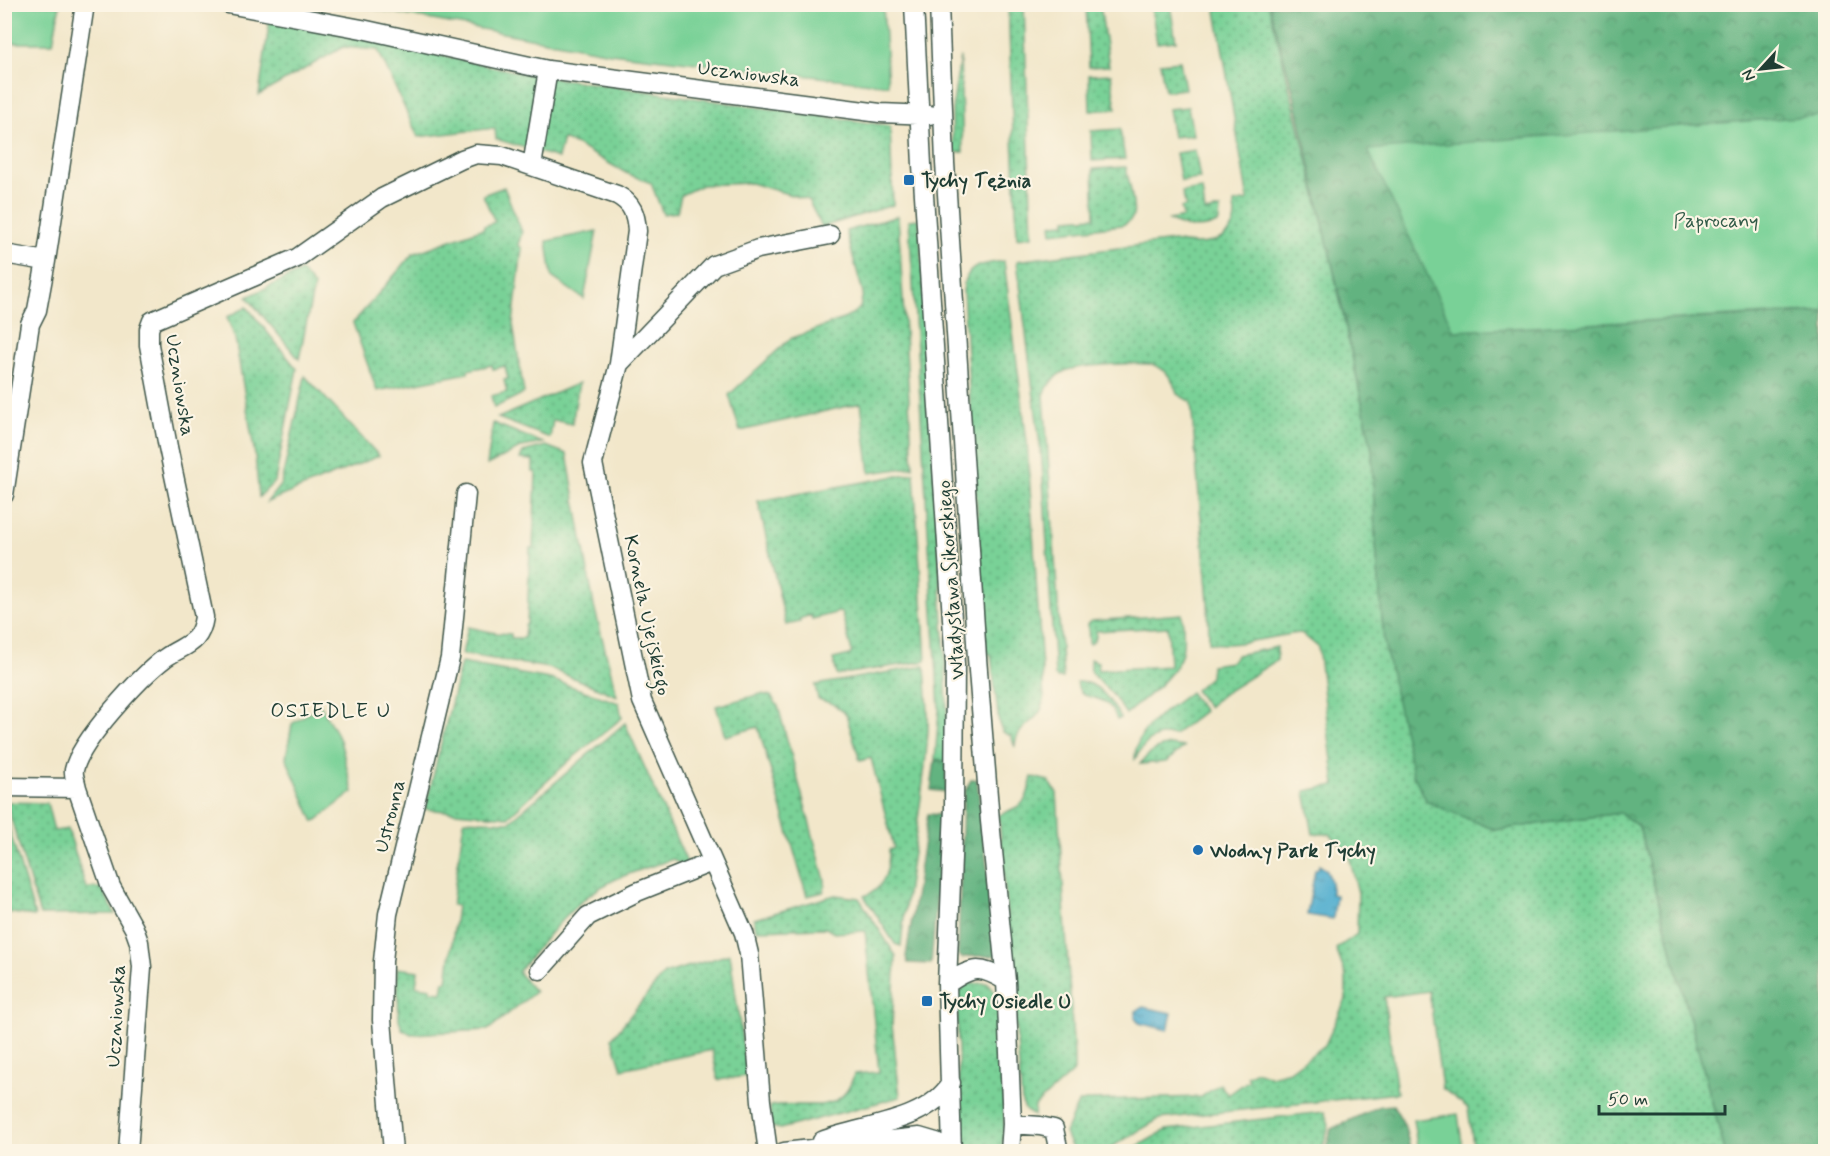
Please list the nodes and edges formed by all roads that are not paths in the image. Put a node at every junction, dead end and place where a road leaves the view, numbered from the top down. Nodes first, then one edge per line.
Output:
1 (85, 4) edge
2 (228, 4) edge
3 (914, 4) edge
4 (939, 4) edge
5 (548, 70) junction
6 (920, 115) junction
7 (944, 115) junction
8 (532, 166) junction
9 (830, 235) dead end
10 (4, 254) edge
11 (46, 261) junction
12 (619, 364) junction
13 (466, 494) dead end
14 (4, 495) edge
15 (4, 787) edge
16 (77, 788) junction
17 (712, 862) junction
18 (540, 970) dead end
19 (1006, 981) junction
20 (947, 984) junction
21 (951, 1083) junction
22 (1012, 1124) junction
23 (803, 1149) junction
24 (128, 1152) edge
25 (393, 1152) edge
26 (768, 1152) edge
27 (784, 1152) edge
28 (950, 1152) edge
29 (1010, 1152) edge
30 (1059, 1152) edge

1 - 11 street
2 - 5 street, Uczniowska
3 - 6 street, Władysława Sikorskiego
4 - 7 street, Władysława Sikorskiego
5 - 6 street, Uczniowska
5 - 8 street
6 - 7 street, Uczniowska
6 - 20 street, Władysława Sikorskiego
7 - 19 street, Władysława Sikorskiego
8 - 12 street, Uczniowska
8 - 16 street, Uczniowska
9 - 12 street, Kornela Ujejskiego
10 - 11 street
11 - 14 street
12 - 17 street, Kornela Ujejskiego
13 - 25 street, Ustronna
15 - 16 street
16 - 24 street, Uczniowska
17 - 18 street
17 - 26 street, Kornela Ujejskiego
19 - 20 street
19 - 22 street, Władysława Sikorskiego
20 - 21 street, Władysława Sikorskiego
21 - 23 street
21 - 28 street, Władysława Sikorskiego
22 - 29 street, Władysława Sikorskiego
22 - 30 street
23 - 27 street
23 - 28 street

